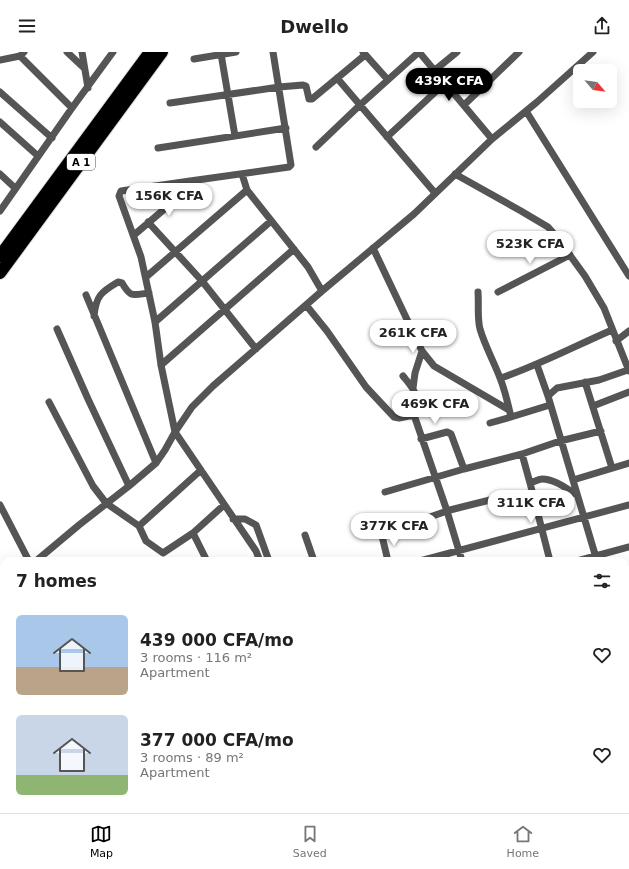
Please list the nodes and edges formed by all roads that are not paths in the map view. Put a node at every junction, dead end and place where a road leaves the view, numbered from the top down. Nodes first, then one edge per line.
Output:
1 (67, 52) edge
2 (82, 52) edge
3 (113, 52) edge
4 (150, 52) edge
5 (162, 52) edge
6 (236, 52) edge
7 (273, 52) edge
8 (419, 52) edge
9 (456, 52) edge
10 (520, 52) edge
11 (593, 52) edge
12 (364, 53) edge
13 (22, 54) edge
14 (221, 54) junction
15 (0, 59) edge
16 (194, 59) dead end
17 (84, 68) junction
18 (434, 70) junction
19 (338, 78) junction
20 (388, 80) junction
21 (445, 83) junction
22 (279, 87) junction
23 (88, 88) junction
24 (0, 92) edge
25 (228, 95) junction
26 (170, 103) dead end
27 (360, 105) junction
28 (464, 105) junction
29 (72, 108) junction
30 (526, 111) junction
31 (0, 122) edge
32 (286, 128) junction
33 (235, 136) junction
34 (387, 137) junction
35 (52, 138) junction
36 (492, 139) junction
37 (316, 147) dead end
38 (158, 148) dead end
39 (38, 156) junction
40 (0, 174) edge
41 (242, 174) junction
42 (455, 174) junction
43 (190, 181) junction
44 (15, 188) junction
45 (247, 190) junction
46 (435, 193) junction
47 (0, 211) edge
48 (271, 221) junction
49 (148, 222) junction
50 (134, 235) junction
51 (373, 248) junction
52 (294, 249) junction
53 (174, 251) junction
54 (570, 254) junction
55 (0, 256) edge
56 (0, 273) edge
57 (629, 276) edge
58 (146, 277) junction
59 (202, 281) junction
60 (322, 291) junction
61 (478, 292) dead end
62 (498, 292) dead end
63 (149, 293) junction
64 (86, 295) dead end
65 (306, 305) junction
66 (226, 310) junction
67 (94, 317) junction
68 (155, 322) junction
69 (57, 330) dead end
70 (612, 330) junction
71 (629, 331) edge
72 (616, 341) junction
73 (256, 349) junction
74 (422, 351) junction
75 (161, 365) junction
76 (537, 365) junction
77 (629, 370) edge
78 (403, 376) dead end
79 (501, 378) junction
80 (585, 382) junction
81 (413, 388) junction
82 (629, 392) edge
83 (548, 396) junction
84 (49, 402) dead end
85 (550, 405) junction
86 (593, 406) junction
87 (510, 413) junction
88 (414, 415) junction
89 (490, 423) dead end
90 (601, 430) junction
91 (175, 432) junction
92 (421, 439) junction
93 (560, 441) junction
94 (522, 454) junction
95 (629, 462) edge
96 (156, 463) junction
97 (612, 468) junction
98 (464, 469) junction
99 (200, 470) junction
100 (435, 478) junction
101 (573, 480) junction
102 (530, 483) junction
103 (129, 486) junction
104 (385, 492) dead end
105 (577, 495) junction
106 (494, 499) dead end
107 (106, 503) junction
108 (0, 505) edge
109 (224, 505) junction
110 (628, 507) edge
111 (447, 511) junction
112 (585, 518) junction
113 (233, 519) junction
114 (138, 526) junction
115 (542, 528) junction
116 (193, 533) junction
117 (305, 535) dead end
118 (629, 547) edge
119 (459, 550) junction
120 (27, 557) edge
121 (41, 557) edge
122 (206, 557) edge
123 (258, 557) edge
124 (268, 557) edge
125 (313, 557) edge
126 (387, 557) edge
127 (434, 557) edge
128 (461, 557) edge
129 (549, 557) edge
130 (596, 557) edge
131 (599, 557) edge

1 - 17 street
2 - 17 street
3 - 23 street
4 - 55 highway, A 1
5 - 56 highway, A 1
6 - 14 street
7 - 22 street
8 - 18 street
8 - 20 street
9 - 18 street
10 - 28 street
11 - 30 street
12 - 19 street
12 - 20 street
13 - 15 street
13 - 29 street
14 - 16 street
14 - 25 street
17 - 23 street
18 - 21 street
19 - 22 street
19 - 27 street
20 - 27 street
21 - 28 street
21 - 34 street
22 - 25 street
22 - 32 street
23 - 29 street
24 - 35 street
25 - 26 street
25 - 33 street
27 - 34 street
27 - 37 street
28 - 36 street
29 - 35 street
30 - 36 street
30 - 57 street
31 - 39 street
32 - 33 street
32 - 41 street
33 - 38 street
34 - 46 street
35 - 39 street
36 - 42 street
39 - 44 street
40 - 44 street
41 - 43 street
41 - 45 street
42 - 46 street
42 - 54 street
43 - 49 street
43 - 50 street
44 - 47 street
45 - 48 street
45 - 53 street
46 - 51 street
48 - 52 street
48 - 59 street
49 - 50 street
49 - 53 street
50 - 58 street
51 - 60 street
51 - 74 street
52 - 60 street
52 - 66 street
53 - 58 street
53 - 59 street
54 - 62 street
54 - 70 street
58 - 63 street
59 - 66 street
59 - 68 street
60 - 65 street
61 - 79 street
63 - 67 street
63 - 68 street
64 - 67 street
65 - 73 street
65 - 88 street
66 - 73 street
66 - 75 street
67 - 96 street
68 - 75 street
69 - 103 street
70 - 72 street
70 - 76 street
71 - 72 street
72 - 77 street
73 - 91 street
74 - 81 street
74 - 87 street
75 - 91 street
76 - 79 street
76 - 83 street
77 - 80 street
78 - 81 street
79 - 87 street
80 - 83 street
80 - 86 street
81 - 88 street
82 - 86 street
83 - 85 street
84 - 107 street
85 - 87 street
85 - 93 street
86 - 90 street
87 - 89 street
88 - 92 street
90 - 93 street
90 - 97 street
91 - 96 street
91 - 99 street
92 - 98 street
92 - 100 street
93 - 94 street
93 - 101 street
94 - 98 street
94 - 102 street
95 - 97 street
96 - 103 street
97 - 101 street
98 - 100 street
99 - 109 street
99 - 114 street
100 - 104 street
100 - 111 street
101 - 105 street
102 - 105 street
102 - 115 street
103 - 107 street
105 - 112 street
106 - 111 street
107 - 114 street
107 - 121 street
108 - 120 street
109 - 113 street
109 - 116 street
110 - 112 street
111 - 119 street
111 - 126 street
112 - 115 street
112 - 130 street
113 - 123 street
113 - 124 street
114 - 116 street
115 - 119 street
115 - 129 street
116 - 122 street
117 - 125 street
118 - 131 street
119 - 127 street
119 - 128 street

